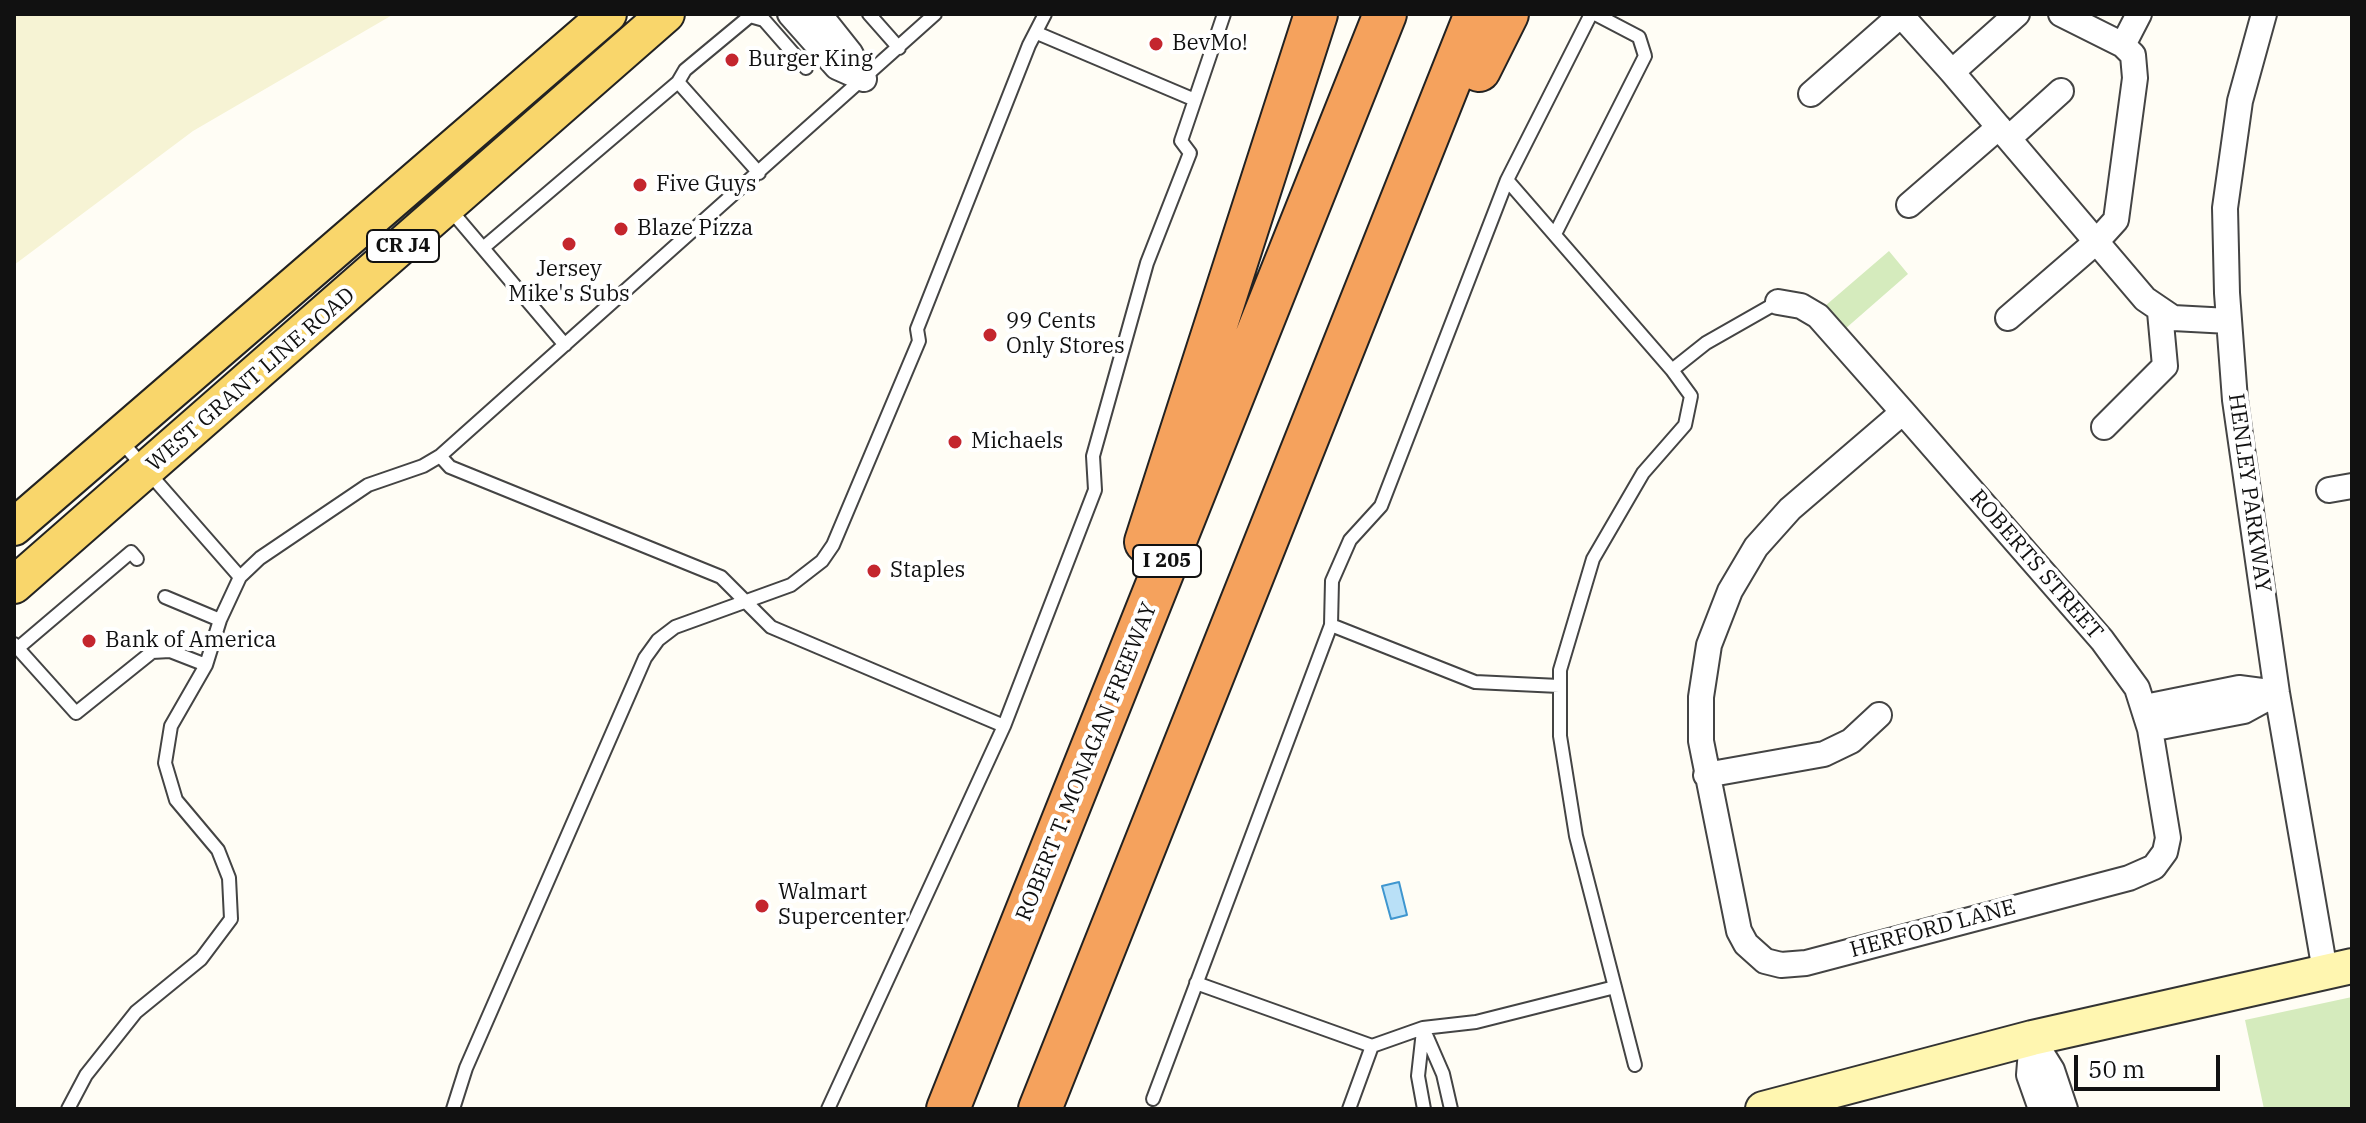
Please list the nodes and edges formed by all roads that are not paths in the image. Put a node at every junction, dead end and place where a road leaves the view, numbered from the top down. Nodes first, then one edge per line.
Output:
1 (608, 14) edge
2 (666, 14) edge
3 (790, 14) edge
4 (819, 14) edge
5 (869, 14) edge
6 (935, 14) edge
7 (1045, 14) edge
8 (1224, 14) edge
9 (1316, 14) edge
10 (1385, 14) edge
11 (1476, 14) edge
12 (1507, 14) edge
13 (1593, 14) edge
14 (1901, 14) edge
15 (2017, 14) edge
16 (2061, 14) edge
17 (2139, 14) edge
18 (2264, 14) edge
19 (1037, 33) junction
20 (2123, 45) junction
21 (899, 48) junction
22 (806, 68) dead end
23 (1952, 72) junction
24 (864, 79) junction
25 (678, 82) junction
26 (2061, 91) dead end
27 (1811, 94) dead end
28 (1195, 100) junction
29 (2004, 132) junction
30 (759, 173) junction
31 (1507, 180) junction
32 (1405, 191) junction
33 (1909, 205) dead end
34 (448, 206) junction
35 (1555, 234) junction
36 (2096, 242) junction
37 (483, 248) junction
38 (1778, 302) joint
39 (2160, 312) junction
40 (2008, 318) dead end
41 (2229, 321) junction
42 (565, 345) junction
43 (1672, 370) junction
44 (1903, 412) junction
45 (2104, 427) dead end
46 (119, 439) junction
47 (440, 456) junction
48 (148, 471) junction
49 (14, 527) edge
50 (137, 559) dead end
51 (240, 577) junction
52 (14, 585) edge
53 (165, 597) dead end
54 (743, 602) junction
55 (220, 620) junction
56 (1331, 625) junction
57 (16, 646) edge
58 (206, 665) junction
59 (1119, 681) junction
60 (1559, 686) junction
61 (2277, 693) junction
62 (1879, 715) dead end
63 (2147, 718) junction
64 (1004, 726) junction
65 (1706, 775) junction
66 (2338, 968) edge
67 (1196, 983) junction
68 (1615, 987) junction
69 (1423, 1028) junction
70 (2032, 1038) junction
71 (1372, 1046) junction
72 (1635, 1065) dead end
73 (1153, 1099) dead end
74 (68, 1109) edge
75 (453, 1109) edge
76 (828, 1109) edge
77 (948, 1109) edge
78 (1040, 1109) edge
79 (1349, 1109) edge
80 (1424, 1109) edge
81 (1451, 1109) edge
82 (1763, 1109) edge
83 (2041, 1109) edge
84 (2065, 1109) edge

1 - 46 main road, WEST GRANT LINE ROAD / CR J4
2 - 34 main road, WEST GRANT LINE ROAD / CR J4
3 - 24 street
4 - 24 street
5 - 21 lane
6 - 21 lane
7 - 19 lane
8 - 28 lane
9 - 59 highway
10 - 59 highway, ROBERT T. MONAGAN FREEWAY / I 205
11 - 32 highway
12 - 32 highway
13 - 31 lane
13 - 35 lane
14 - 23 street
14 - 27 street
15 - 23 street
16 - 20 street
17 - 20 street
18 - 41 street, HENLEY PARKWAY
19 - 28 lane
19 - 54 lane
20 - 36 street
21 - 24 lane
22 - 25 lane
23 - 29 street
24 - 30 lane
25 - 30 lane
25 - 37 lane
26 - 29 street
28 - 64 lane
29 - 33 street
29 - 36 street
30 - 42 lane
31 - 35 lane
31 - 56 lane
32 - 78 highway
34 - 37 lane
34 - 48 main road, WEST GRANT LINE ROAD / CR J4
35 - 43 lane
36 - 39 street
36 - 40 street
37 - 42 lane
38 - 43 lane
38 - 44 street, ROBERTS STREET
39 - 41 street
39 - 45 street
41 - 61 street, HENLEY PARKWAY
42 - 47 lane
43 - 60 lane
44 - 63 street, ROBERTS STREET
44 - 65 street, HERFORD LANE
46 - 48 lane
46 - 49 main road, WEST GRANT LINE ROAD / CR J4
47 - 51 lane
47 - 54 lane
48 - 51 lane
48 - 52 main road, WEST GRANT LINE ROAD / CR J4
50 - 57 lane
51 - 55 lane
53 - 55 lane
54 - 64 lane
54 - 75 lane
55 - 58 lane
56 - 60 lane
56 - 67 lane
57 - 58 lane
58 - 74 lane
59 - 77 highway, ROBERT T. MONAGAN FREEWAY / I 205
60 - 68 lane
61 - 63 street
61 - 66 street, HENLEY PARKWAY
62 - 65 street
63 - 65 street, HERFORD LANE
64 - 76 lane
66 - 70 street
67 - 71 lane
67 - 73 lane
68 - 69 lane
68 - 72 lane
69 - 71 lane
69 - 80 lane
69 - 81 lane
70 - 82 street
70 - 83 street
70 - 84 street
71 - 79 lane

